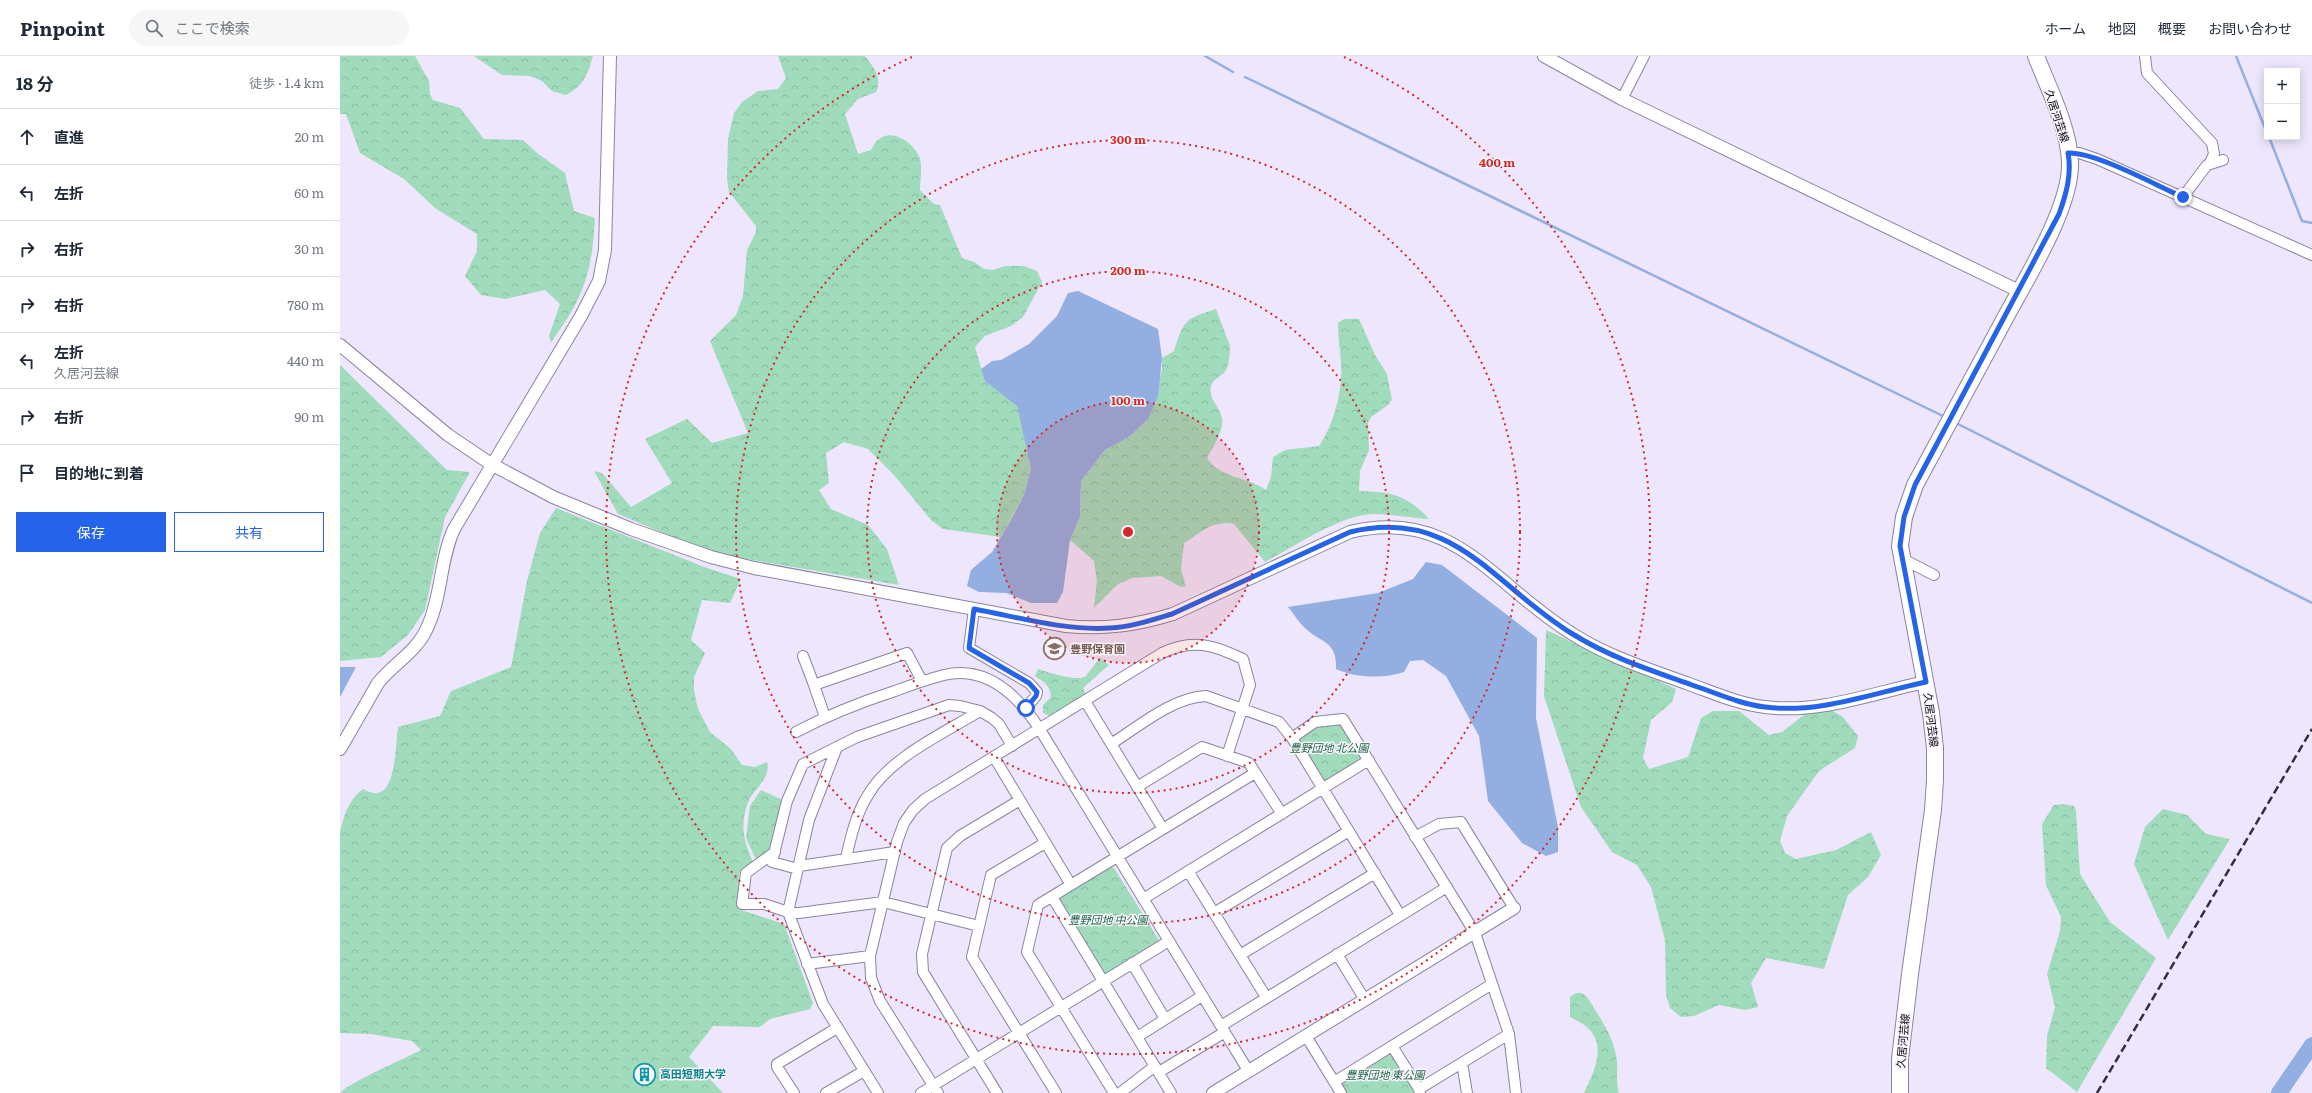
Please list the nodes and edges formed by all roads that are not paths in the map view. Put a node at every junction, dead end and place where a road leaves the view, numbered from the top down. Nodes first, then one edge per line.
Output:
1 (610, 56) edge
2 (1544, 56) edge
3 (1644, 56) edge
4 (2036, 56) edge
5 (2145, 56) edge
6 (1622, 99) junction
7 (2068, 153) junction
8 (2223, 160) dead end
9 (2210, 163) junction
10 (2183, 197) junction
11 (2312, 255) edge
12 (2019, 292) junction
13 (340, 345) edge
14 (491, 464) junction
15 (1901, 558) junction
16 (1934, 574) dead end
17 (974, 609) junction
18 (803, 656) dead end
19 (922, 681) junction
20 (1926, 682) junction
21 (814, 685) junction
22 (1085, 701) junction
23 (1026, 708) junction
24 (1243, 709) junction
25 (980, 711) junction
26 (825, 717) junction
27 (1038, 728) junction
28 (796, 732) dead end
29 (1292, 738) junction
30 (1111, 744) junction
31 (1012, 746) junction
32 (837, 747) junction
33 (340, 749) edge
34 (1227, 756) junction
35 (994, 757) junction
36 (1369, 760) junction
37 (1255, 773) junction
38 (1136, 787) junction
39 (1322, 789) junction
40 (1020, 800) junction
41 (1282, 814) junction
42 (1163, 829) junction
43 (1349, 831) junction
44 (1415, 837) junction
45 (1045, 843) junction
46 (776, 852) junction
47 (894, 852) junction
48 (1117, 857) junction
49 (846, 858) junction
50 (799, 867) junction
51 (1188, 871) junction
52 (1375, 874) junction
53 (1071, 885) junction
54 (1447, 887) junction
55 (1052, 897) junction
56 (1142, 899) junction
57 (883, 902) junction
58 (1514, 908) joint
59 (788, 912) junction
60 (1214, 913) junction
61 (932, 914) junction
62 (1400, 915) junction
63 (979, 926) junction
64 (1475, 933) junction
65 (1169, 941) junction
66 (1337, 954) junction
67 (1240, 955) junction
68 (870, 956) junction
69 (1132, 963) junction
70 (807, 964) junction
71 (1104, 981) junction
72 (1492, 984) junction
73 (1202, 996) junction
74 (1266, 997) junction
75 (1365, 1000) junction
76 (1062, 1007) junction
77 (1165, 1019) junction
78 (837, 1028) junction
79 (1223, 1029) junction
80 (1019, 1034) junction
81 (1509, 1034) junction
82 (1306, 1036) junction
83 (1137, 1037) junction
84 (1392, 1046) junction
85 (976, 1060) junction
86 (1462, 1063) junction
87 (1157, 1069) junction
88 (864, 1071) junction
89 (1248, 1072) junction
90 (1334, 1082) junction
91 (936, 1089) edge
92 (1419, 1091) edge
93 (794, 1093) edge
94 (826, 1093) edge
95 (878, 1093) edge
96 (921, 1093) edge
97 (997, 1093) edge
98 (1056, 1093) edge
99 (1114, 1093) edge
100 (1120, 1093) edge
101 (1171, 1093) edge
102 (1213, 1093) edge
103 (1341, 1093) edge
104 (1467, 1093) edge
105 (1516, 1093) edge
106 (1900, 1093) edge

1 - 14 street
2 - 6 street
3 - 6 street
4 - 7 main road, 久居河芸線
5 - 9 street
6 - 12 street
7 - 10 street
7 - 12 main road, 久居河芸線
8 - 9 street
9 - 10 street
10 - 11 street
12 - 15 main road, 久居河芸線
13 - 14 street
14 - 17 street
14 - 33 street
15 - 16 street
15 - 20 main road, 久居河芸線
17 - 20 street
17 - 23 street
18 - 21 street
19 - 21 street
19 - 23 street
19 - 26 street
20 - 106 main road, 久居河芸線
21 - 26 street
22 - 24 street
22 - 27 street
22 - 30 street
23 - 27 street
24 - 29 street
24 - 30 street
24 - 34 street
25 - 31 street
25 - 32 street
25 - 49 street
26 - 28 street
27 - 31 street
27 - 48 street
29 - 36 street
29 - 39 street
30 - 38 street
31 - 35 street
32 - 46 street
32 - 50 street
34 - 37 street
34 - 38 street
35 - 40 street
35 - 47 street
36 - 39 street
36 - 44 street
37 - 41 street
37 - 42 street
38 - 42 street
39 - 41 street
39 - 43 street
40 - 45 street
40 - 61 street
41 - 51 street
42 - 48 street
43 - 52 street
43 - 60 street
44 - 54 street
44 - 58 street
45 - 53 street
45 - 63 street
46 - 50 street
46 - 59 street
47 - 49 street
47 - 57 street
48 - 53 street
48 - 56 street
49 - 50 street
50 - 59 street
51 - 56 street
51 - 60 street
52 - 62 street
52 - 67 street
53 - 55 street
54 - 62 street
54 - 64 street
55 - 71 street
55 - 76 street
56 - 65 street
57 - 59 street
57 - 61 street
57 - 68 street
58 - 64 street
59 - 70 street
60 - 67 street
61 - 63 street
61 - 85 street
62 - 66 street
63 - 80 street
64 - 72 street
64 - 75 street
65 - 69 street
65 - 73 street
66 - 74 street
66 - 75 street
67 - 74 street
68 - 70 street
68 - 91 street
69 - 71 street
69 - 77 street
70 - 78 street
71 - 76 street
71 - 83 street
72 - 81 street
72 - 84 street
73 - 77 street
73 - 79 street
74 - 79 street
75 - 82 street
76 - 80 street
76 - 99 street
77 - 83 street
78 - 88 street
78 - 93 street
79 - 87 street
79 - 89 street
80 - 85 street
80 - 98 street
81 - 86 street
81 - 105 street
82 - 89 street
82 - 90 street
83 - 87 street
84 - 90 street
84 - 92 street
85 - 91 street
85 - 97 street
86 - 92 street
86 - 104 street
87 - 100 street
87 - 101 street
88 - 94 street
88 - 95 street
89 - 102 street
90 - 103 street
91 - 96 street

